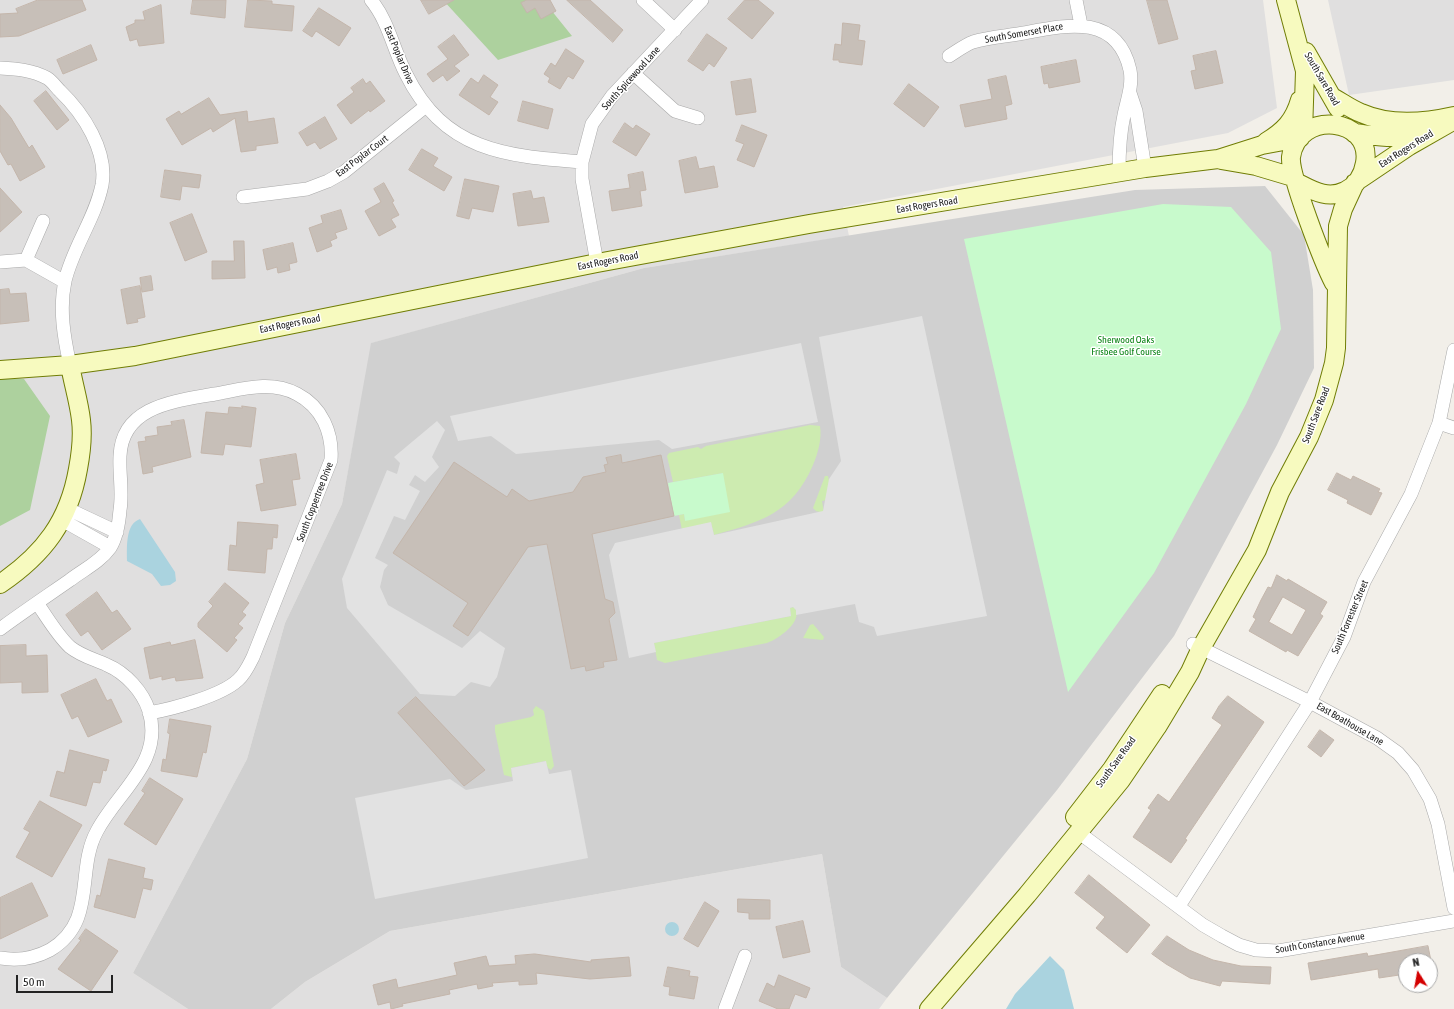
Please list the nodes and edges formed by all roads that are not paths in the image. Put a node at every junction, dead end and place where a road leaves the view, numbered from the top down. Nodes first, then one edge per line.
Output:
1 (371, 0) edge
2 (643, 0) edge
3 (702, 0) edge
4 (1076, 0) edge
5 (1286, 0) edge
6 (1081, 25) junction
7 (675, 30) junction
8 (1295, 30) junction
9 (949, 56) dead end
10 (0, 68) edge
11 (634, 73) junction
12 (1305, 80) junction
13 (1130, 94) junction
14 (1334, 98) junction
15 (426, 106) junction
16 (1454, 116) edge
17 (698, 118) dead end
18 (1454, 120) edge
19 (1351, 131) junction
20 (1302, 136) junction
21 (1262, 144) junction
22 (1218, 159) junction
23 (582, 162) junction
24 (1145, 168) junction
25 (1119, 172) junction
26 (1295, 180) junction
27 (1357, 181) junction
28 (243, 197) dead end
29 (43, 221) dead end
30 (26, 260) junction
31 (0, 262) edge
32 (597, 263) junction
33 (65, 282) junction
34 (1335, 286) junction
35 (1454, 350) edge
36 (70, 366) junction
37 (0, 370) edge
38 (1440, 423) junction
39 (1454, 428) edge
40 (65, 515) junction
41 (117, 532) junction
42 (110, 547) junction
43 (0, 584) edge
44 (37, 603) junction
45 (0, 628) edge
46 (1197, 646) junction
47 (1310, 702) junction
48 (149, 713) junction
49 (1078, 832) junction
50 (1179, 906) junction
51 (1454, 908) edge
52 (1454, 921) edge
53 (745, 956) dead end
54 (0, 958) edge
55 (725, 1009) edge
56 (917, 1009) edge
57 (929, 1009) edge

1 - 15 street, East Poplar Drive
2 - 7 street
3 - 7 street, South Spicewood Lane
4 - 6 street
5 - 8 main road, South Sare Road
6 - 9 street, South Somerset Place
6 - 13 street, South Somerset Place
7 - 11 street, South Spicewood Lane
8 - 12 main road, South Sare Road
8 - 14 main road, South Sare Road
10 - 33 street
11 - 17 street
11 - 23 street, South Spicewood Lane
12 - 20 main road, South Sare Road
12 - 21 main road
13 - 24 street, South Somerset Place
13 - 25 street, South Somerset Place
14 - 16 main road
14 - 19 main road, South Sare Road
15 - 23 street, East Poplar Drive
15 - 28 street, East Poplar Court
18 - 19 main road, East Rogers Road
18 - 27 main road, East Rogers Road
19 - 20 main road
19 - 27 main road
20 - 21 main road, East Rogers Road
20 - 26 main road
21 - 22 main road, East Rogers Road
22 - 24 main road, East Rogers Road
22 - 26 main road, East Rogers Road
23 - 32 street, South Spicewood Lane
24 - 25 main road, East Rogers Road
25 - 32 main road, East Rogers Road
26 - 27 main road
26 - 34 main road, South Sare Road
27 - 34 main road, South Sare Road
29 - 30 street
30 - 31 street
30 - 33 street
32 - 36 main road, East Rogers Road
33 - 36 street
34 - 46 main road, South Sare Road
35 - 38 street, South Forrester Street
36 - 37 main road, East Rogers Road
36 - 40 main road
38 - 39 street
38 - 47 street, South Forrester Street
40 - 41 street
40 - 42 street
40 - 43 main road
41 - 42 street, South Coppertree Drive
41 - 48 street, South Coppertree Drive
42 - 44 street, South Coppertree Drive
44 - 45 street, South Coppertree Drive
44 - 48 street
46 - 47 street, East Boathouse Lane
46 - 49 main road, South Sare Road
46 - 56 main road, South Sare Road
47 - 50 street, South Forrester Street
47 - 51 street, East Boathouse Lane
48 - 54 street
49 - 50 street, South Constance Avenue
49 - 57 main road, South Sare Road
50 - 52 street, South Constance Avenue
53 - 55 street

